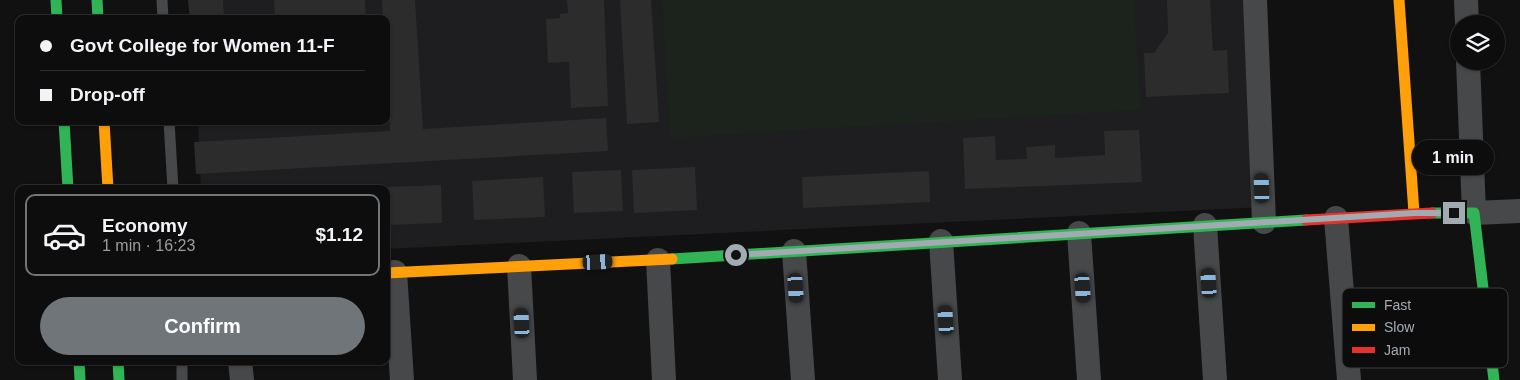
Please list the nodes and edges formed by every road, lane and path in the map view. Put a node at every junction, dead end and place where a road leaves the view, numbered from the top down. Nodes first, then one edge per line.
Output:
1 (56, 0) edge
2 (97, 0) edge
3 (162, 0) edge
4 (1255, 0) edge
5 (1399, 0) edge
6 (1466, 0) edge
7 (58, 15) edge
8 (98, 15) edge
9 (163, 15) edge
10 (1467, 15) edge
11 (1468, 70) edge
12 (64, 125) edge
13 (104, 125) edge
14 (169, 125) edge
15 (68, 185) edge
16 (108, 185) edge
17 (172, 185) edge
18 (1520, 211) edge
19 (1414, 213) junction
20 (1474, 213) junction
21 (1336, 218) junction
22 (1264, 222) junction
23 (1205, 225) junction
24 (1079, 233) junction
25 (940, 241) junction
26 (794, 251) junction
27 (658, 260) junction
28 (519, 266) junction
29 (390, 272) edge
30 (1483, 288) edge
31 (1342, 293) edge
32 (79, 365) edge
33 (118, 365) edge
34 (182, 365) edge
35 (240, 365) edge
36 (80, 380) edge
37 (119, 380) edge
38 (182, 380) edge
39 (242, 380) edge
40 (402, 380) edge
41 (525, 380) edge
42 (664, 380) edge
43 (803, 380) edge
44 (950, 380) edge
45 (1089, 380) edge
46 (1215, 380) edge

1 - 7 street
2 - 8 street
3 - 9 lane
4 - 22 street
5 - 19 street
6 - 10 street
11 - 20 street
12 - 15 street
13 - 16 street
14 - 17 lane
18 - 20 street
19 - 20 street
19 - 21 street
20 - 30 street
21 - 22 street
21 - 31 street
22 - 23 street
23 - 24 street
23 - 46 street
24 - 25 street
24 - 45 street
25 - 26 street
25 - 44 street
26 - 27 street
26 - 43 street
27 - 28 street
27 - 42 street
28 - 29 street
28 - 41 street
29 - 40 street
32 - 36 street
33 - 37 street
34 - 38 lane
35 - 39 street

